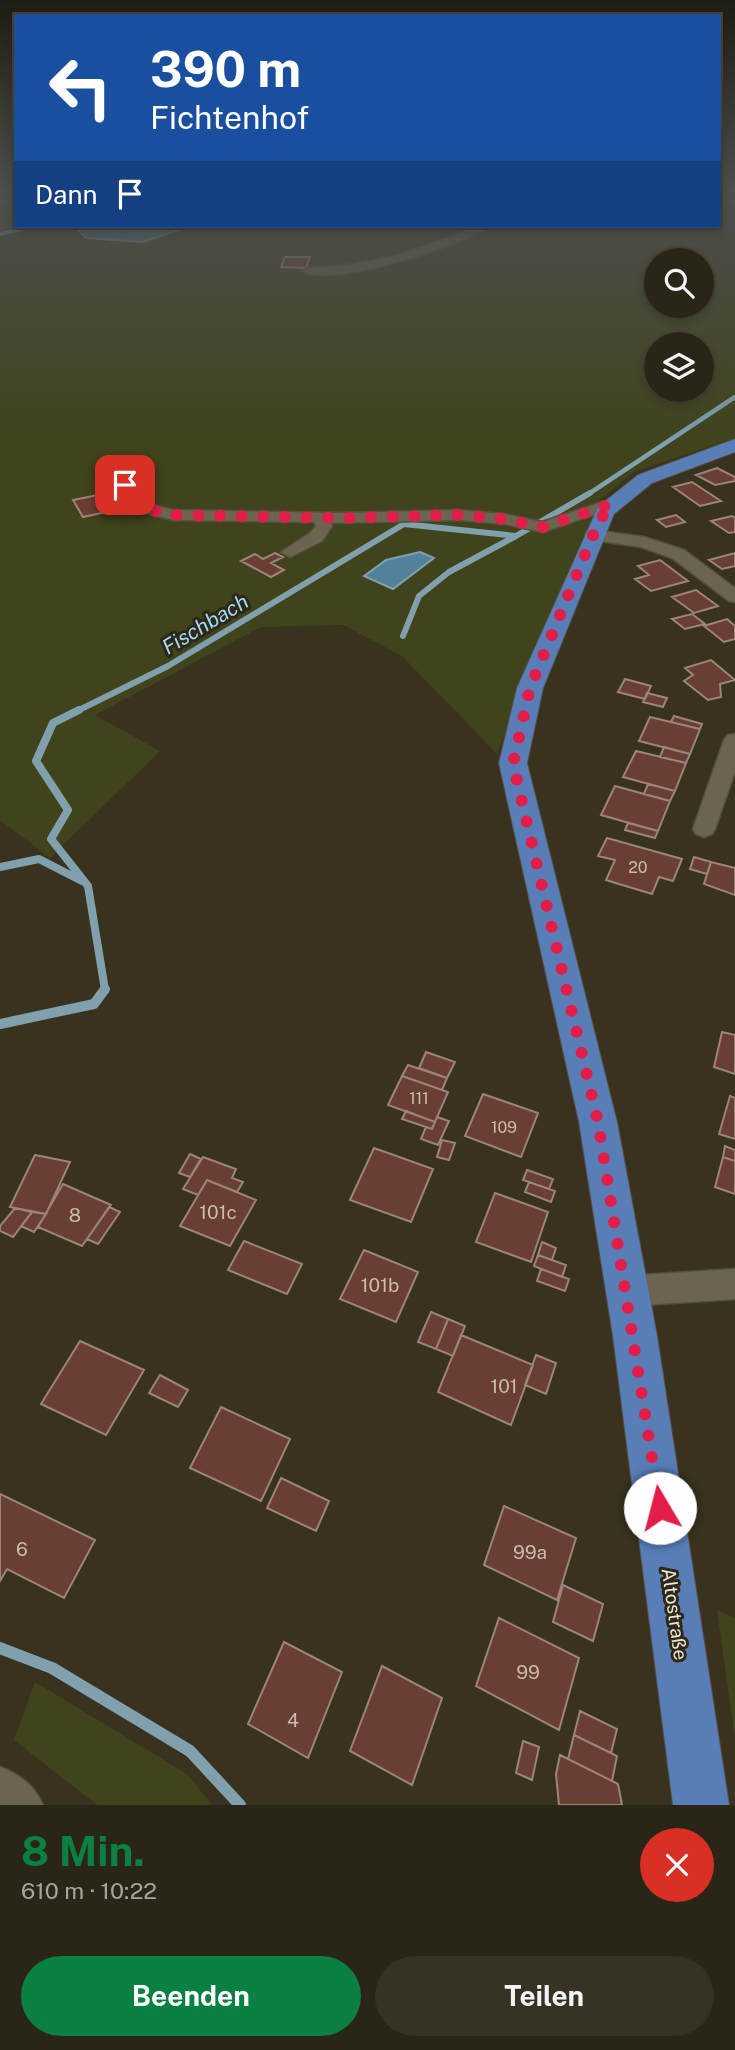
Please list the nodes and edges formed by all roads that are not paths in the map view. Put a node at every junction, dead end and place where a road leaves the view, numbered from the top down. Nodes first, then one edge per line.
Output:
1 (735, 445) edge
2 (125, 485) dead end
3 (320, 518) junction
4 (602, 520) junction
5 (290, 552) dead end
6 (735, 597) edge
7 (735, 740) edge
8 (704, 829) dead end
9 (735, 1284) edge
10 (627, 1291) junction
11 (0, 1788) edge
12 (21, 1805) edge
13 (701, 1805) edge

1 - 4 main road
2 - 3 street
3 - 4 street
3 - 5 street
4 - 6 street
4 - 10 main road, Altostraße
7 - 8 street
9 - 10 street
10 - 13 main road, Altostraße
11 - 12 street

